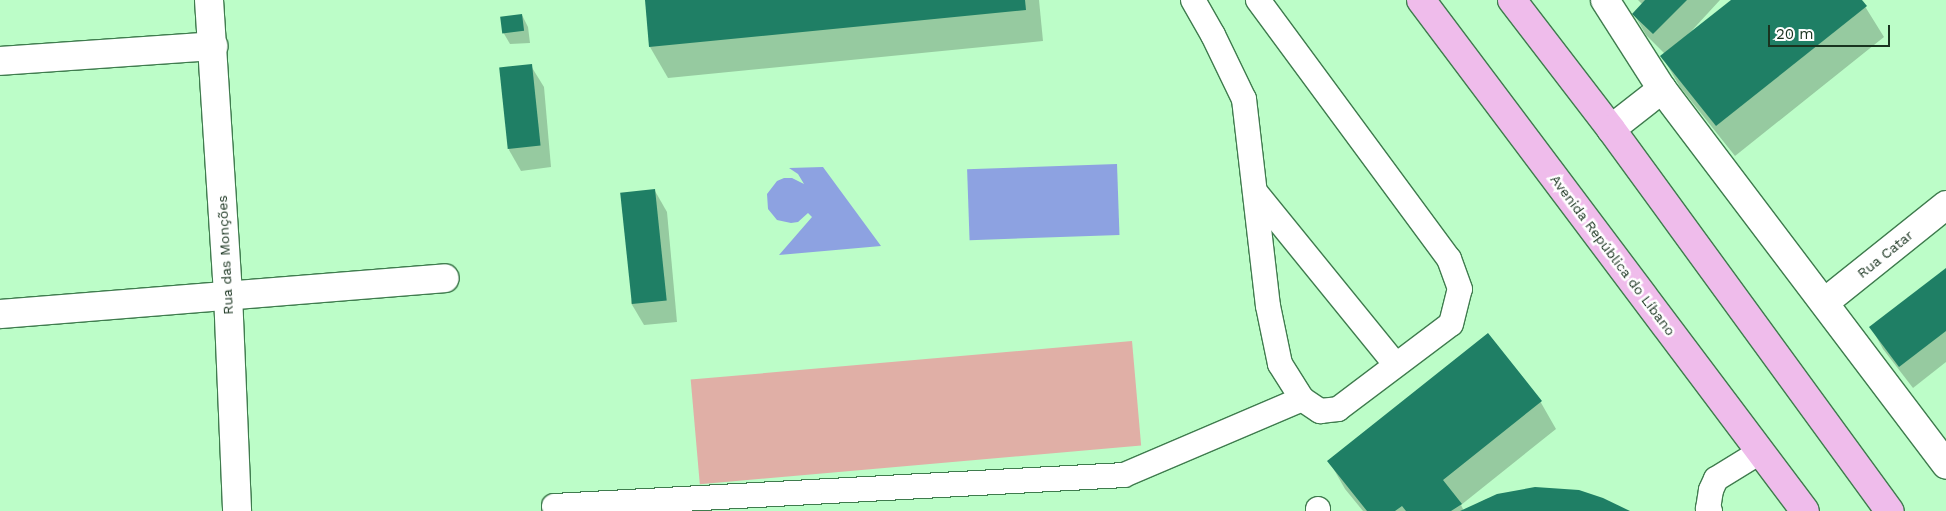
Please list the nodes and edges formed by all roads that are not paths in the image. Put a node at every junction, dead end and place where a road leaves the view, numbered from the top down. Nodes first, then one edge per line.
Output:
1 (209, 0) edge
2 (1193, 0) edge
3 (1258, 0) edge
4 (1421, 0) edge
5 (1512, 0) edge
6 (1605, 0) edge
7 (213, 46) junction
8 (0, 61) edge
9 (1662, 89) junction
10 (1611, 129) junction
11 (1257, 194) junction
12 (1946, 205) edge
13 (444, 278) dead end
14 (228, 294) junction
15 (1825, 302) junction
16 (0, 314) edge
17 (1396, 365) junction
18 (1302, 399) junction
19 (1760, 452) junction
20 (1946, 465) edge
21 (554, 506) dead end
22 (237, 511) edge
23 (1710, 511) edge
24 (1804, 511) edge
25 (1890, 511) edge

1 - 7 street, Rua das Monções
2 - 11 lane
3 - 17 lane
4 - 19 main road, Avenida República do Líbano
5 - 10 main road
6 - 9 street
7 - 8 street
7 - 14 street, Rua das Monções
9 - 10 street
9 - 15 street
10 - 25 main road
11 - 17 lane
11 - 18 lane
12 - 15 street, Rua Catar
13 - 14 street
14 - 16 street
14 - 22 street, Rua das Monções
15 - 20 street
17 - 18 lane
18 - 21 lane
19 - 23 lane
19 - 24 main road, Avenida República do Líbano

